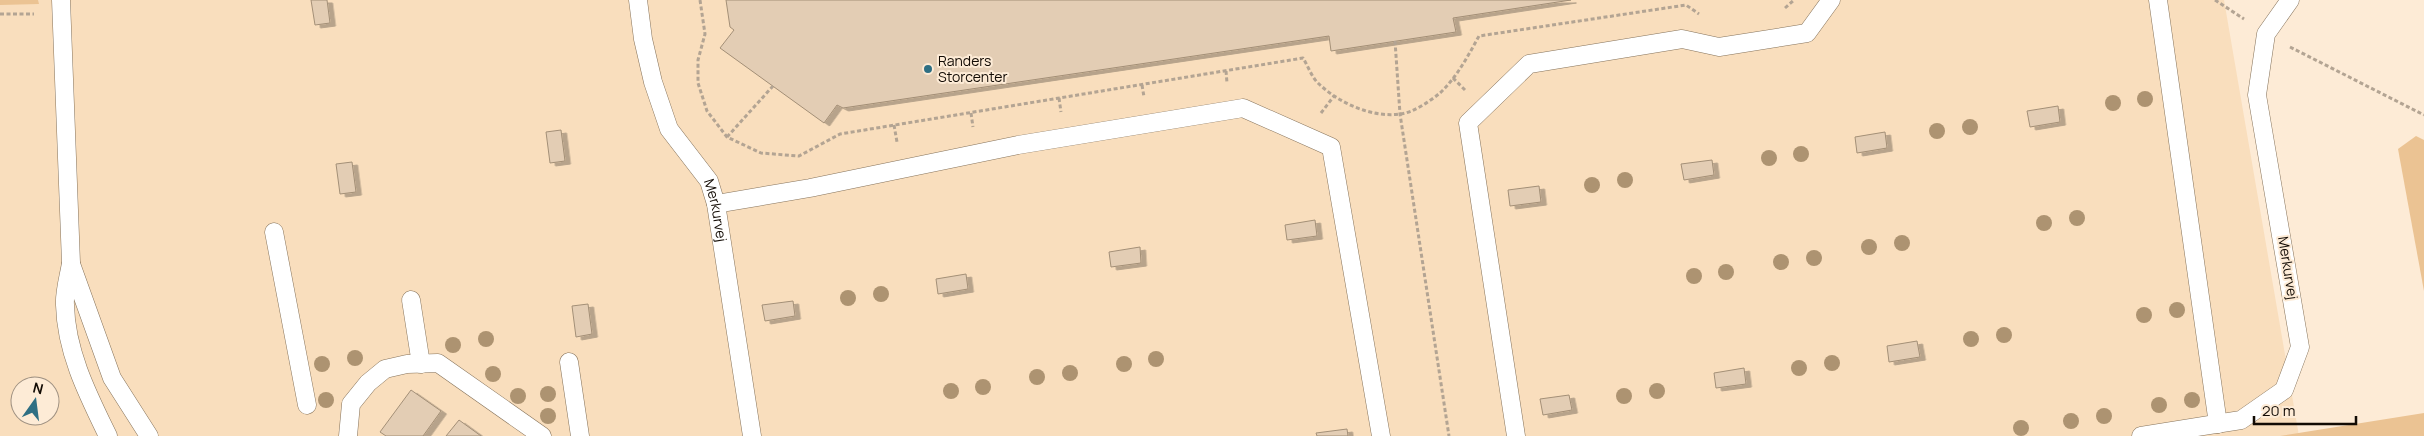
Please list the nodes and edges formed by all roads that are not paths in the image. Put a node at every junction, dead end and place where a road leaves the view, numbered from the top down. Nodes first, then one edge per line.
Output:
1 (638, 0) edge
2 (1831, 0) edge
3 (2158, 0) edge
4 (2290, 0) edge
5 (61, 7) edge
6 (716, 204) junction
7 (274, 232) dead end
8 (71, 263) junction
9 (411, 300) dead end
10 (569, 362) dead end
11 (421, 364) junction
12 (307, 405) dead end
13 (2218, 424) junction
14 (108, 436) edge
15 (149, 436) edge
16 (348, 436) edge
17 (542, 436) edge
18 (580, 436) edge
19 (752, 436) edge
20 (1380, 436) edge
21 (1516, 436) edge
22 (2141, 436) edge

1 - 6 lane, Merkurvej
2 - 21 lane
3 - 13 lane
4 - 13 lane, Merkurvej
5 - 8 lane
6 - 19 lane, Merkurvej
6 - 20 lane
7 - 12 lane
8 - 14 lane
8 - 15 lane
9 - 11 lane
10 - 18 lane
11 - 16 lane
11 - 17 lane
13 - 22 lane, Merkurvej

